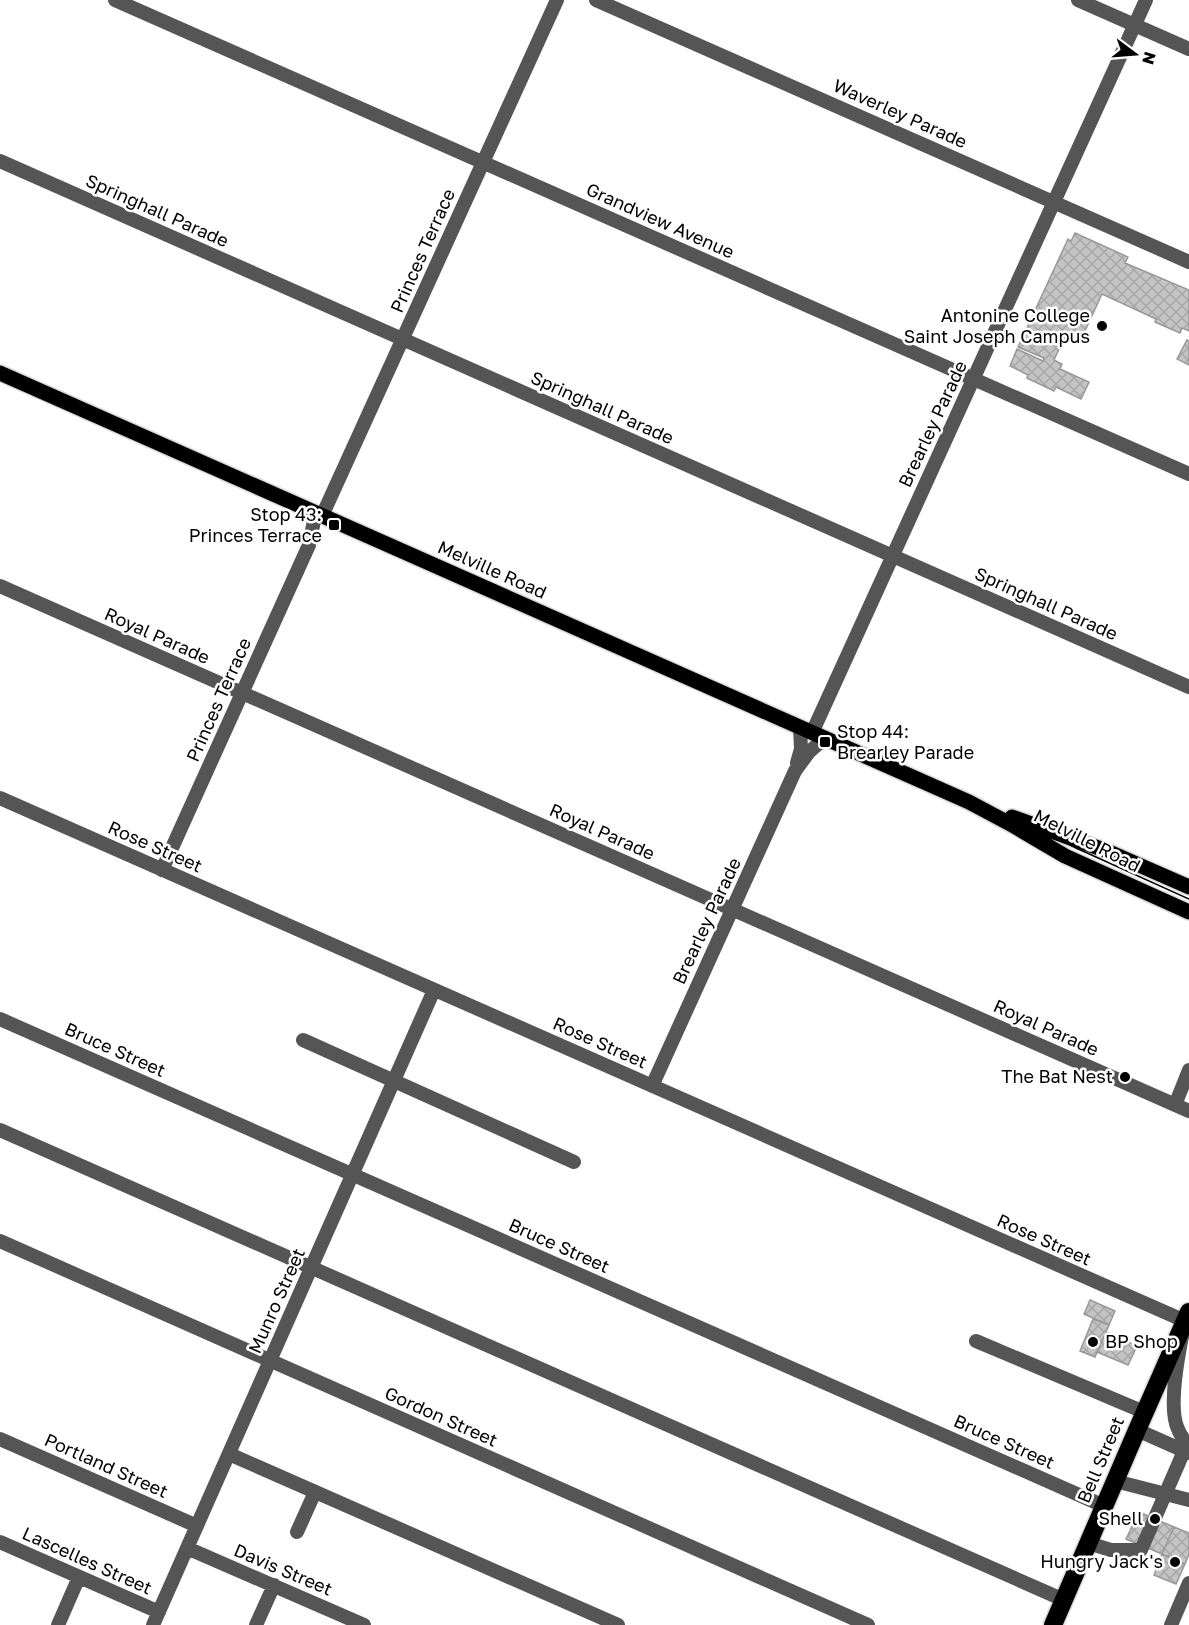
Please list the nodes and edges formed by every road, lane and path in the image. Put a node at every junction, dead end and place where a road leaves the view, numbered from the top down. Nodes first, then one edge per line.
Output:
1 (116, 0) edge
2 (557, 0) edge
3 (596, 0) edge
4 (1077, 0) edge
5 (1146, 0) edge
6 (1135, 25) junction
7 (1189, 49) edge
8 (0, 161) edge
9 (483, 162) junction
10 (1054, 202) junction
11 (1189, 262) edge
12 (403, 340) junction
13 (0, 373) edge
14 (974, 380) junction
15 (1189, 474) edge
16 (322, 516) junction
17 (893, 556) junction
18 (0, 586) edge
19 (1189, 687) edge
20 (242, 693) junction
21 (812, 733) junction
22 (795, 771) junction
23 (0, 798) edge
24 (969, 802) junction
25 (162, 870) junction
26 (1189, 886) edge
27 (732, 909) junction
28 (1189, 912) edge
29 (434, 990) junction
30 (0, 1018) edge
31 (303, 1040) dead end
32 (1189, 1070) edge
33 (394, 1081) junction
34 (652, 1086) junction
35 (1175, 1105) junction
36 (1189, 1111) edge
37 (0, 1130) edge
38 (574, 1162) dead end
39 (352, 1174) junction
40 (0, 1241) edge
41 (311, 1267) junction
42 (1187, 1317) edge
43 (976, 1341) dead end
44 (271, 1361) junction
45 (1144, 1412) junction
46 (1137, 1430) junction
47 (0, 1439) edge
48 (1187, 1450) edge
49 (229, 1454) junction
50 (1115, 1480) junction
51 (315, 1492) junction
52 (1165, 1493) junction
53 (1189, 1500) edge
54 (1104, 1506) junction
55 (197, 1526) junction
56 (297, 1532) dead end
57 (0, 1542) edge
58 (1088, 1543) junction
59 (187, 1548) junction
60 (79, 1577) junction
61 (1189, 1583) edge
62 (274, 1585) junction
63 (1064, 1600) junction
64 (156, 1619) edge
65 (58, 1625) edge
66 (256, 1625) edge
67 (364, 1625) edge
68 (618, 1625) edge
69 (868, 1625) edge
70 (1053, 1625) edge
71 (1171, 1625) edge

1 - 9 street, Grandview Avenue
2 - 9 street, Princes Terrace
3 - 10 street, Waverley Parade
4 - 6 street
5 - 6 street, Brearley Parade
6 - 7 street
6 - 10 street, Brearley Parade
8 - 12 street, Springhall Parade
9 - 12 street, Princes Terrace
9 - 14 street, Grandview Avenue
10 - 11 street, Waverley Parade
10 - 14 street, Brearley Parade
12 - 16 street, Princes Terrace
12 - 17 street, Springhall Parade
13 - 16 main road, Melville Road
14 - 15 street, Grandview Avenue
14 - 17 street, Brearley Parade
16 - 20 street, Princes Terrace
16 - 21 main road, Melville Road
17 - 19 street, Springhall Parade
17 - 21 street, Brearley Parade
18 - 20 street, Royal Parade
20 - 25 street, Princes Terrace
20 - 27 street, Royal Parade
21 - 22 street, Brearley Parade
21 - 22 street, Brearley Parade
21 - 24 main road, Melville Road
22 - 27 street, Brearley Parade
23 - 25 street, Rose Street
24 - 26 main road, Melville Road
24 - 28 main road, Melville Road
25 - 29 street, Rose Street
27 - 34 street, Brearley Parade
27 - 35 street, Royal Parade
29 - 33 street, Munro Street
29 - 34 street, Rose Street
30 - 39 street, Bruce Street
31 - 33 street
32 - 35 street
33 - 38 street
33 - 39 street, Munro Street
34 - 42 street, Rose Street
35 - 36 street, Royal Parade
37 - 41 street
39 - 41 street, Munro Street
39 - 54 street, Bruce Street
40 - 44 street, Gordon Street
41 - 44 street, Munro Street
41 - 63 street
42 - 45 highway, Bell Street
42 - 48 street
43 - 45 street
44 - 49 street, Munro Street
44 - 69 street, Gordon Street
45 - 46 highway, Bell Street
46 - 48 street
46 - 50 highway, Bell Street
47 - 55 street, Portland Street
48 - 52 street
49 - 51 street
49 - 55 street, Munro Street
50 - 52 street
50 - 54 highway, Bell Street
51 - 56 street
51 - 68 street
52 - 53 street
52 - 58 street
54 - 58 highway, Bell Street
55 - 59 street, Munro Street
57 - 60 street, Lascelles Street
58 - 63 highway, Bell Street
59 - 62 street, Davis Street
59 - 64 street, Munro Street
60 - 64 street, Lascelles Street
60 - 65 street
61 - 71 street
62 - 66 street
62 - 67 street, Davis Street
63 - 70 highway, Bell Street

